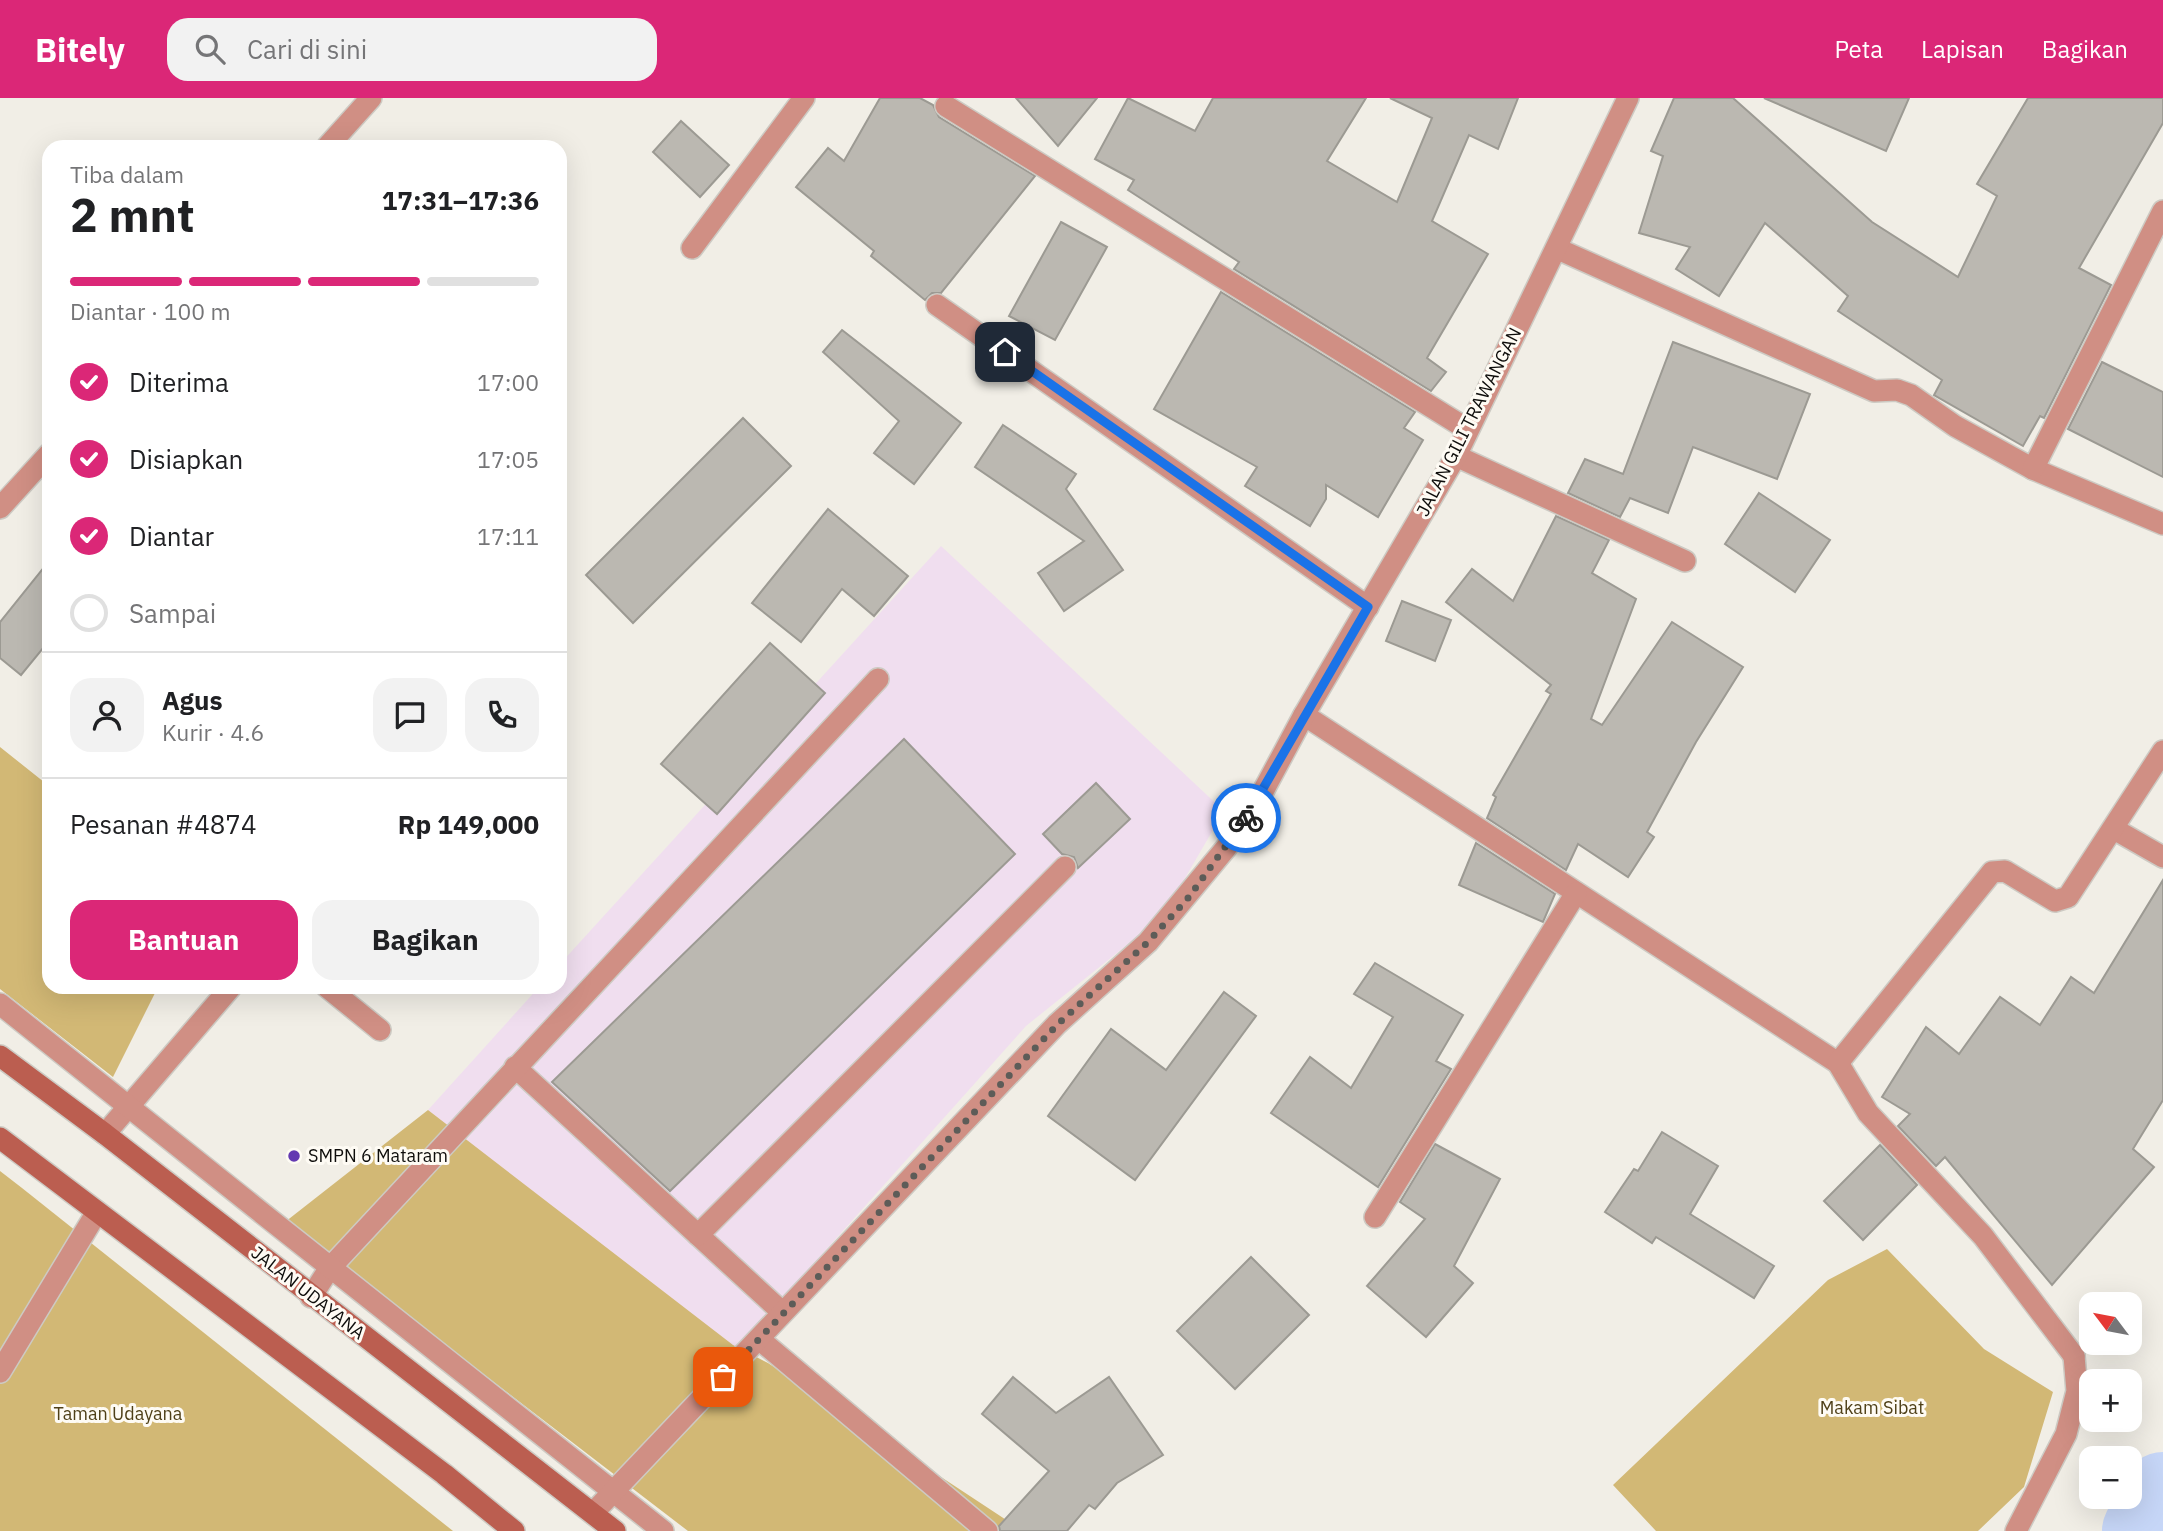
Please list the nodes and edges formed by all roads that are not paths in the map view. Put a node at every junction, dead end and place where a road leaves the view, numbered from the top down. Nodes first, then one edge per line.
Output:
1 (371, 98) edge
2 (804, 98) edge
3 (1628, 98) edge
4 (946, 106) dead end
5 (333, 140) edge
6 (2163, 211) edge
7 (692, 248) dead end
8 (1558, 249) junction
9 (937, 304) dead end
10 (1467, 429) junction
11 (1456, 456) junction
12 (42, 462) edge
13 (2033, 469) junction
14 (0, 508) edge
15 (2163, 524) edge
16 (1685, 561) dead end
17 (1368, 607) junction
18 (878, 679) dead end
19 (1304, 715) junction
20 (2163, 751) edge
21 (2114, 829) junction
22 (2163, 857) edge
23 (1065, 867) dead end
24 (1576, 893) junction
25 (224, 994) edge
26 (336, 994) edge
27 (0, 1004) edge
28 (380, 1030) dead end
29 (0, 1056) edge
30 (1838, 1063) junction
31 (515, 1067) junction
32 (127, 1105) junction
33 (105, 1134) junction
34 (0, 1138) edge
35 (97, 1212) junction
36 (1375, 1217) dead end
37 (698, 1235) junction
38 (329, 1269) junction
39 (311, 1297) junction
40 (782, 1312) junction
41 (759, 1339) junction
42 (0, 1372) edge
43 (614, 1493) junction
44 (593, 1513) junction
45 (514, 1531) edge
46 (615, 1531) edge
47 (663, 1531) edge
48 (987, 1531) edge
49 (2016, 1531) edge

1 - 5 street
2 - 7 street
3 - 8 street, JALAN GILI TRAWANGAN
4 - 10 street
6 - 13 street
8 - 10 street, JALAN GILI TRAWANGAN
8 - 13 street
9 - 17 street
10 - 11 street, JALAN GILI TRAWANGAN
11 - 16 street
11 - 17 street, JALAN GILI TRAWANGAN
12 - 14 street
13 - 15 street
17 - 19 street, JALAN GILI TRAWANGAN
18 - 31 street
19 - 24 street
19 - 40 street, JALAN GILI TRAWANGAN
20 - 21 street
21 - 22 street
21 - 30 street
23 - 37 street
24 - 30 street
24 - 36 street
25 - 32 street
26 - 28 street
27 - 32 street
29 - 33 main road, JALAN UDAYANA
30 - 49 street
31 - 37 street
31 - 38 street
32 - 33 street
32 - 38 street
33 - 39 main road, JALAN UDAYANA
34 - 35 main road
35 - 42 street
35 - 45 main road
37 - 40 street
38 - 39 street
38 - 43 street
39 - 44 main road, JALAN UDAYANA
40 - 41 street, JALAN GILI TRAWANGAN
41 - 43 street, JALAN GILI TRAWANGAN
41 - 48 street
43 - 44 street, JALAN GILI TRAWANGAN
43 - 47 street
44 - 46 main road, JALAN UDAYANA

